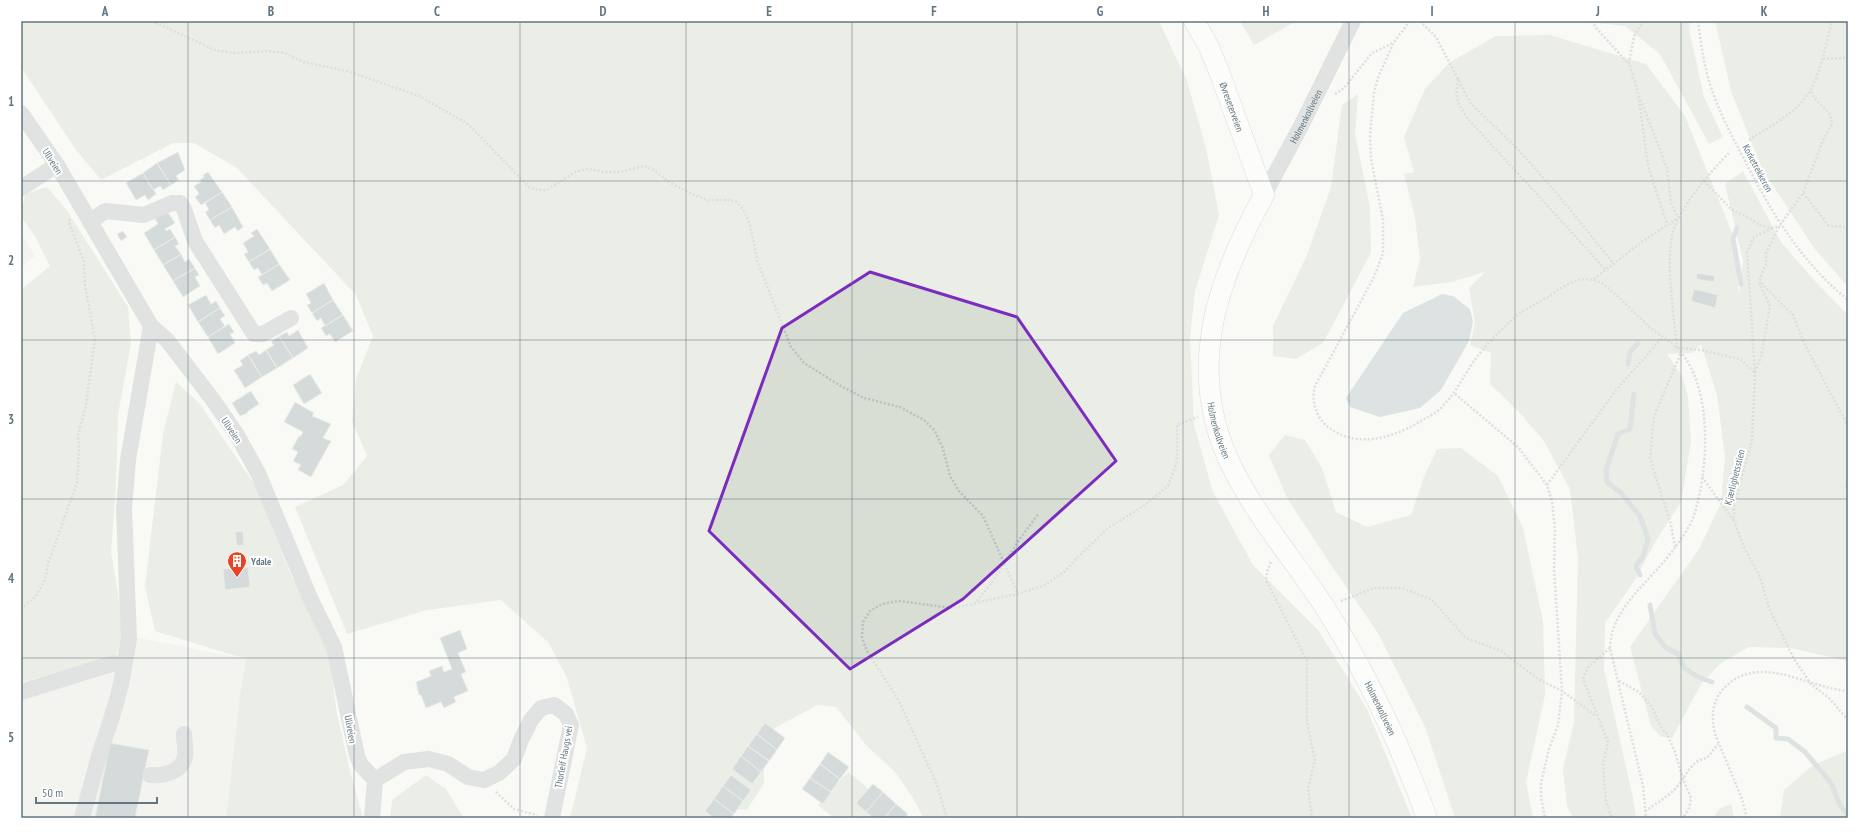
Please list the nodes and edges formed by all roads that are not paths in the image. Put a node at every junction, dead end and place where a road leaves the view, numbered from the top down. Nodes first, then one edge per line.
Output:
1 (1194, 21) edge
2 (1353, 21) edge
3 (21, 113) edge
4 (57, 165) junction
5 (21, 188) edge
6 (1264, 195) junction
7 (90, 222) junction
8 (292, 318) dead end
9 (151, 326) junction
10 (124, 662) junction
11 (21, 692) edge
12 (184, 734) dead end
13 (150, 775) dead end
14 (375, 780) junction
15 (82, 818) edge
16 (372, 818) edge
17 (552, 818) edge
18 (1427, 818) edge

1 - 6 main road, Øvreseterveien
2 - 6 street, Holmenkollveien
3 - 4 street, Ullveien
4 - 5 street
4 - 7 street, Ullveien
6 - 18 main road, Holmenkollveien
7 - 8 street
7 - 9 street, Ullveien
9 - 10 street
9 - 14 street, Ullveien
10 - 11 street
10 - 15 street
12 - 13 street
14 - 16 street
14 - 17 street, Thorleif Haugs vei

